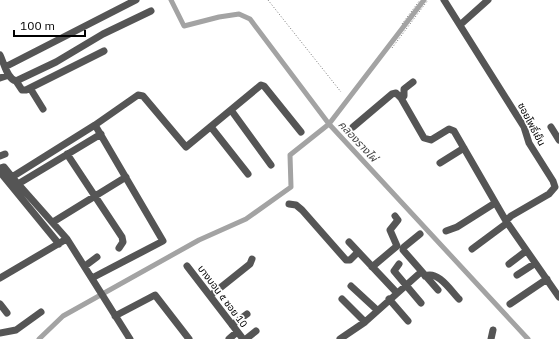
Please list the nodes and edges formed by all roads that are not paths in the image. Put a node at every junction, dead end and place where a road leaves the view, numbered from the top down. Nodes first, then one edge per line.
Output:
1 (136, 0) edge
2 (444, 0) edge
3 (488, 0) edge
4 (151, 11) dead end
5 (460, 25) junction
6 (104, 51) dead end
7 (0, 55) edge
8 (5, 67) junction
9 (8, 75) junction
10 (0, 78) edge
11 (16, 81) junction
12 (413, 82) dead end
13 (30, 88) junction
14 (401, 98) junction
15 (43, 109) dead end
16 (231, 110) junction
17 (96, 125) junction
18 (211, 127) junction
19 (353, 127) dead end
20 (551, 127) dead end
21 (301, 132) dead end
22 (101, 134) junction
23 (559, 140) edge
24 (464, 148) junction
25 (67, 154) junction
26 (440, 163) dead end
27 (271, 165) dead end
28 (0, 168) edge
29 (0, 172) edge
30 (248, 174) dead end
31 (12, 177) junction
32 (126, 177) junction
33 (18, 184) junction
34 (95, 195) junction
35 (495, 203) junction
36 (289, 204) dead end
37 (395, 216) dead end
38 (53, 222) junction
39 (507, 222) junction
40 (446, 231) dead end
41 (420, 234) dead end
42 (67, 239) junction
43 (349, 242) dead end
44 (59, 244) junction
45 (119, 248) dead end
46 (472, 249) dead end
47 (526, 251) junction
48 (358, 252) junction
49 (98, 257) dead end
50 (252, 259) dead end
51 (399, 264) dead end
52 (509, 264) dead end
53 (534, 264) junction
54 (85, 266) junction
55 (187, 266) dead end
56 (372, 267) junction
57 (423, 274) junction
58 (517, 275) dead end
59 (0, 278) edge
60 (92, 278) junction
61 (547, 279) junction
62 (405, 285) junction
63 (351, 286) dead end
64 (438, 290) dead end
65 (397, 293) junction
66 (210, 296) junction
67 (559, 297) edge
68 (342, 298) dead end
69 (390, 299) junction
70 (459, 299) dead end
71 (421, 303) dead end
72 (0, 304) edge
73 (510, 304) dead end
74 (377, 310) junction
75 (40, 312) dead end
76 (6, 313) dead end
77 (114, 313) junction
78 (247, 314) dead end
79 (408, 321) dead end
80 (365, 322) junction
81 (232, 325) junction
82 (493, 330) dead end
83 (237, 332) junction
84 (256, 332) dead end
85 (0, 333) edge
86 (130, 339) edge
87 (189, 339) edge
88 (229, 339) edge
89 (243, 339) edge
90 (246, 339) edge
91 (340, 339) edge
92 (491, 339) edge

1 - 8 street
2 - 5 street, ซอยโพธิ์เย็น
3 - 5 street
4 - 11 street
5 - 39 street, ซอยโพธิ์เย็น
6 - 13 street
7 - 8 street
8 - 9 street
9 - 10 street
9 - 11 street
11 - 13 street
12 - 14 street
13 - 15 street
14 - 19 street
14 - 24 street
16 - 18 street
16 - 21 street
16 - 27 street
17 - 18 street
17 - 22 street
17 - 31 street
18 - 30 street
20 - 23 street
22 - 25 street
22 - 32 street
24 - 26 street
24 - 35 street
25 - 33 street
25 - 34 street
28 - 31 street
29 - 44 street
31 - 33 street
32 - 34 street
32 - 60 street
33 - 38 street
34 - 38 street
34 - 45 street
35 - 39 street
35 - 40 street
36 - 48 street
37 - 56 street
38 - 42 street
39 - 46 street, ซอยโพธิ์เย็น
39 - 47 street
41 - 57 street
42 - 44 street
42 - 54 street
43 - 48 street
44 - 59 street
47 - 52 street
47 - 53 street
48 - 56 street
49 - 54 street
50 - 66 street
51 - 62 street
53 - 58 street
53 - 61 street
54 - 60 street
55 - 66 street, บางบอน ๕ ซอย 10
56 - 65 street
57 - 62 street
57 - 64 street
57 - 70 street
60 - 77 street
61 - 67 street
61 - 73 street
62 - 65 street
62 - 71 street
63 - 74 street
65 - 69 street
66 - 81 street, บางบอน ๕ ซอย 10
68 - 80 street
69 - 74 street
69 - 79 street
72 - 76 street
74 - 80 street
75 - 85 street
77 - 86 street
77 - 87 street
78 - 81 street
80 - 91 street
81 - 83 street, บางบอน ๕ ซอย 10
82 - 92 street
83 - 88 street
83 - 89 street, บางบอน ๕ ซอย 10
84 - 90 street

